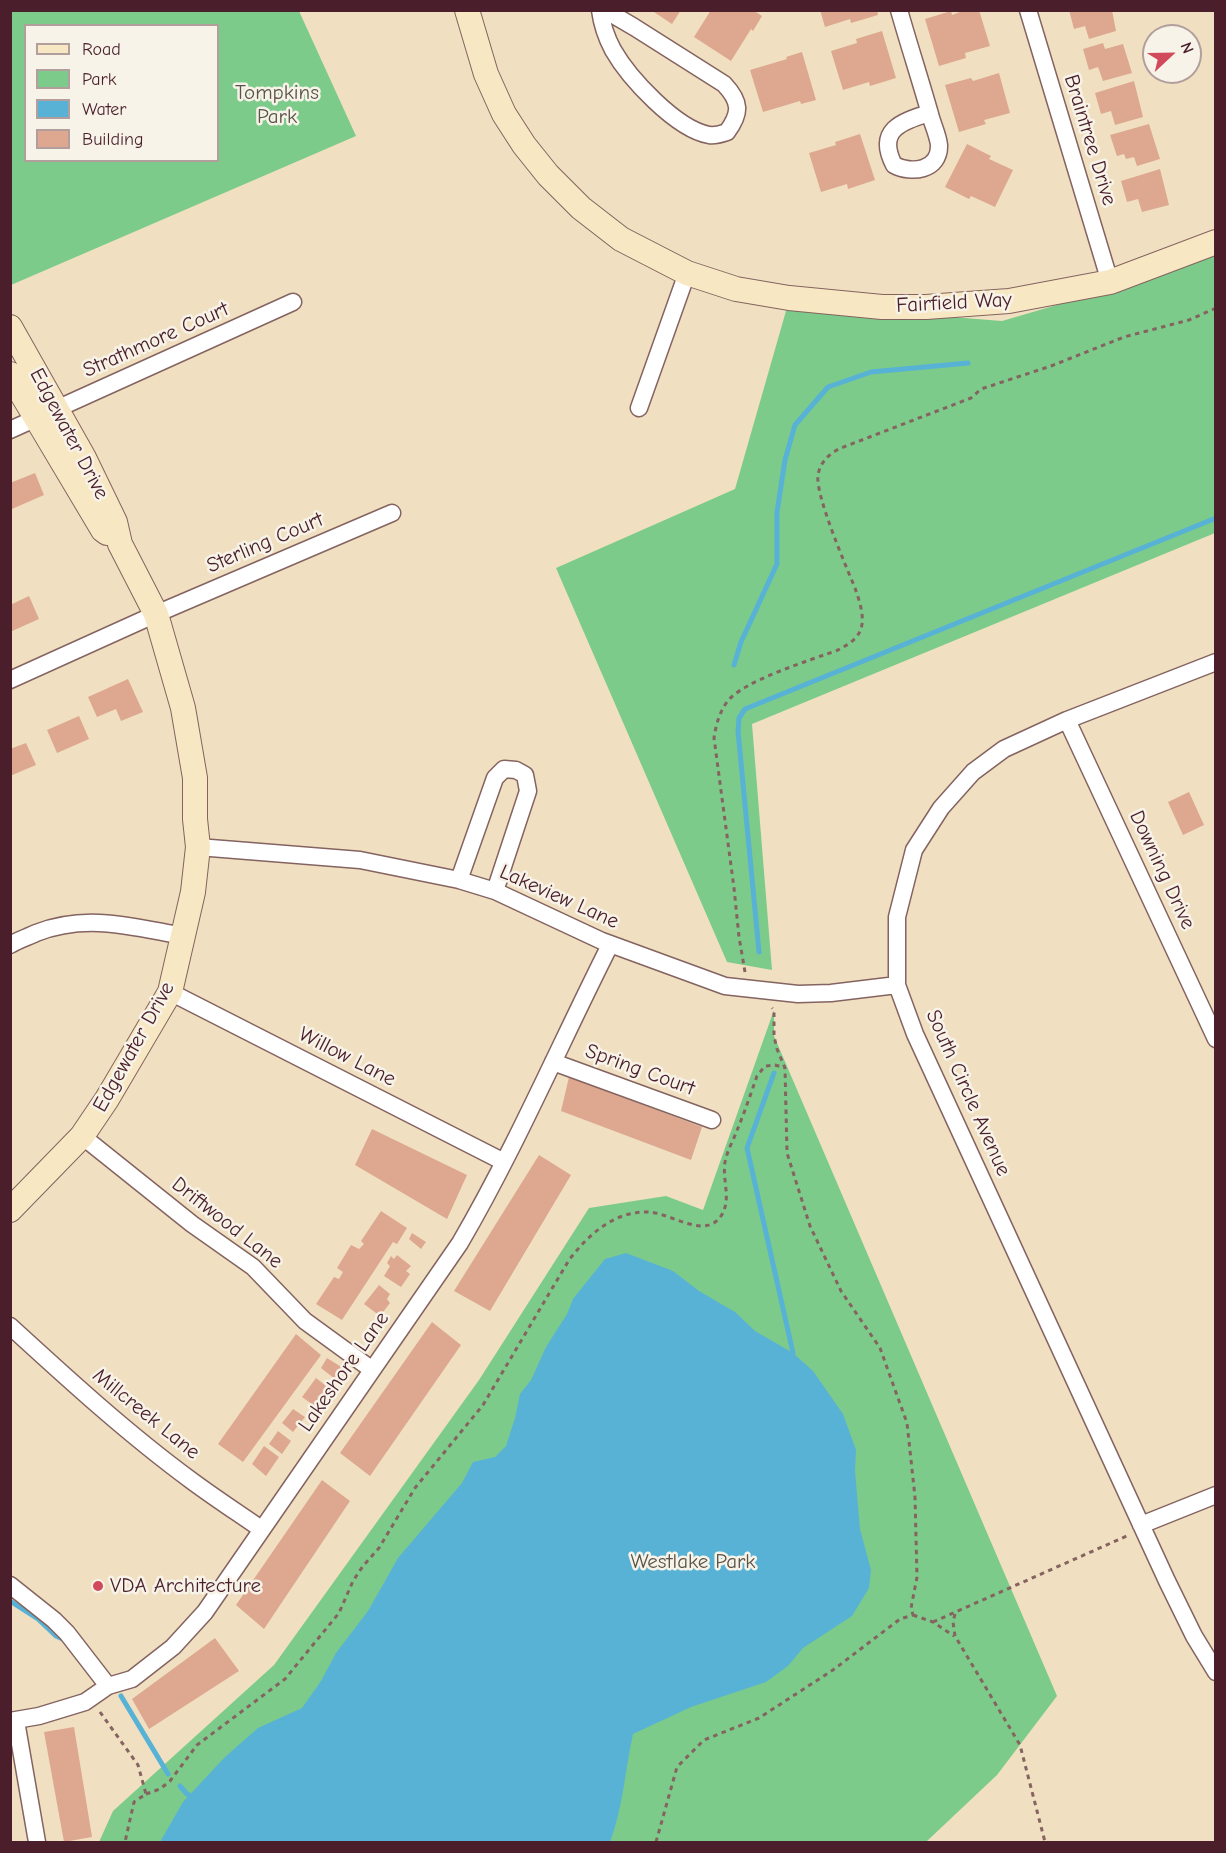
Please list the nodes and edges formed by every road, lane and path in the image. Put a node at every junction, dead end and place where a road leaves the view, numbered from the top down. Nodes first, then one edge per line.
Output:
1 (467, 10) edge
2 (600, 10) edge
3 (605, 10) edge
4 (899, 10) edge
5 (1028, 10) edge
6 (929, 113) dead end
7 (1215, 242) edge
8 (687, 273) junction
9 (1110, 282) junction
10 (293, 302) dead end
11 (10, 327) edge
12 (10, 374) edge
13 (639, 408) dead end
14 (47, 414) junction
15 (10, 430) edge
16 (392, 513) dead end
17 (156, 614) junction
18 (1215, 662) edge
19 (10, 680) edge
20 (1067, 720) junction
21 (198, 848) junction
22 (459, 880) junction
23 (495, 891) junction
24 (184, 936) junction
25 (10, 945) edge
26 (610, 945) junction
27 (897, 985) junction
28 (170, 992) junction
29 (1215, 1039) edge
30 (553, 1062) junction
31 (785, 1068) dead end
32 (712, 1120) dead end
33 (82, 1136) junction
34 (504, 1162) junction
35 (10, 1209) edge
36 (10, 1326) edge
37 (371, 1369) junction
38 (1215, 1495) edge
39 (1142, 1527) junction
40 (261, 1529) junction
41 (10, 1586) edge
42 (955, 1614) junction
43 (913, 1615) dead end
44 (933, 1622) junction
45 (955, 1636) junction
46 (1215, 1672) edge
47 (108, 1686) junction
48 (90, 1699) junction
49 (13, 1721) edge
50 (146, 1794) junction
51 (37, 1842) edge
52 (125, 1842) edge
53 (1045, 1842) edge

1 - 8 street, Fairfield Way
2 - 3 street
4 - 6 street
5 - 9 street, Braintree Drive
7 - 9 street, Fairfield Way
8 - 9 street, Fairfield Way
8 - 13 street
10 - 14 street, Strathmore Court
11 - 14 street, Edgewater Drive
12 - 14 street, Edgewater Drive
14 - 15 street, Strathmore Court
14 - 17 street, Edgewater Drive
16 - 17 street, Sterling Court
17 - 19 street, Sterling Court
17 - 21 street, Edgewater Drive
18 - 20 street, South Circle Avenue
20 - 27 street, South Circle Avenue
20 - 29 street, Downing Drive
21 - 22 street, Lakeview Lane
21 - 24 street, Edgewater Drive
22 - 23 street, Lakeview Lane
22 - 23 street
23 - 26 street, Lakeview Lane
24 - 25 street
24 - 28 street, Edgewater Drive
26 - 27 street, Lakeview Lane
26 - 30 street, Lakeshore Lane
27 - 39 street, South Circle Avenue
28 - 33 street, Edgewater Drive
28 - 34 street, Willow Lane
30 - 32 street, Spring Court
30 - 34 street, Lakeshore Lane
31 - 50 path
33 - 35 street, Edgewater Drive
33 - 37 street, Driftwood Lane
34 - 37 street, Lakeshore Lane
36 - 40 street, Millcreek Lane
37 - 40 street, Lakeshore Lane
38 - 39 street
39 - 42 path
39 - 46 street, South Circle Avenue
40 - 47 street, Lakeshore Lane
41 - 47 street
42 - 44 path
42 - 45 path
43 - 44 path
44 - 45 path
45 - 53 path
47 - 48 street, Lakeshore Lane
48 - 49 street, Lakeshore Lane
48 - 50 path
49 - 51 street
50 - 52 path

